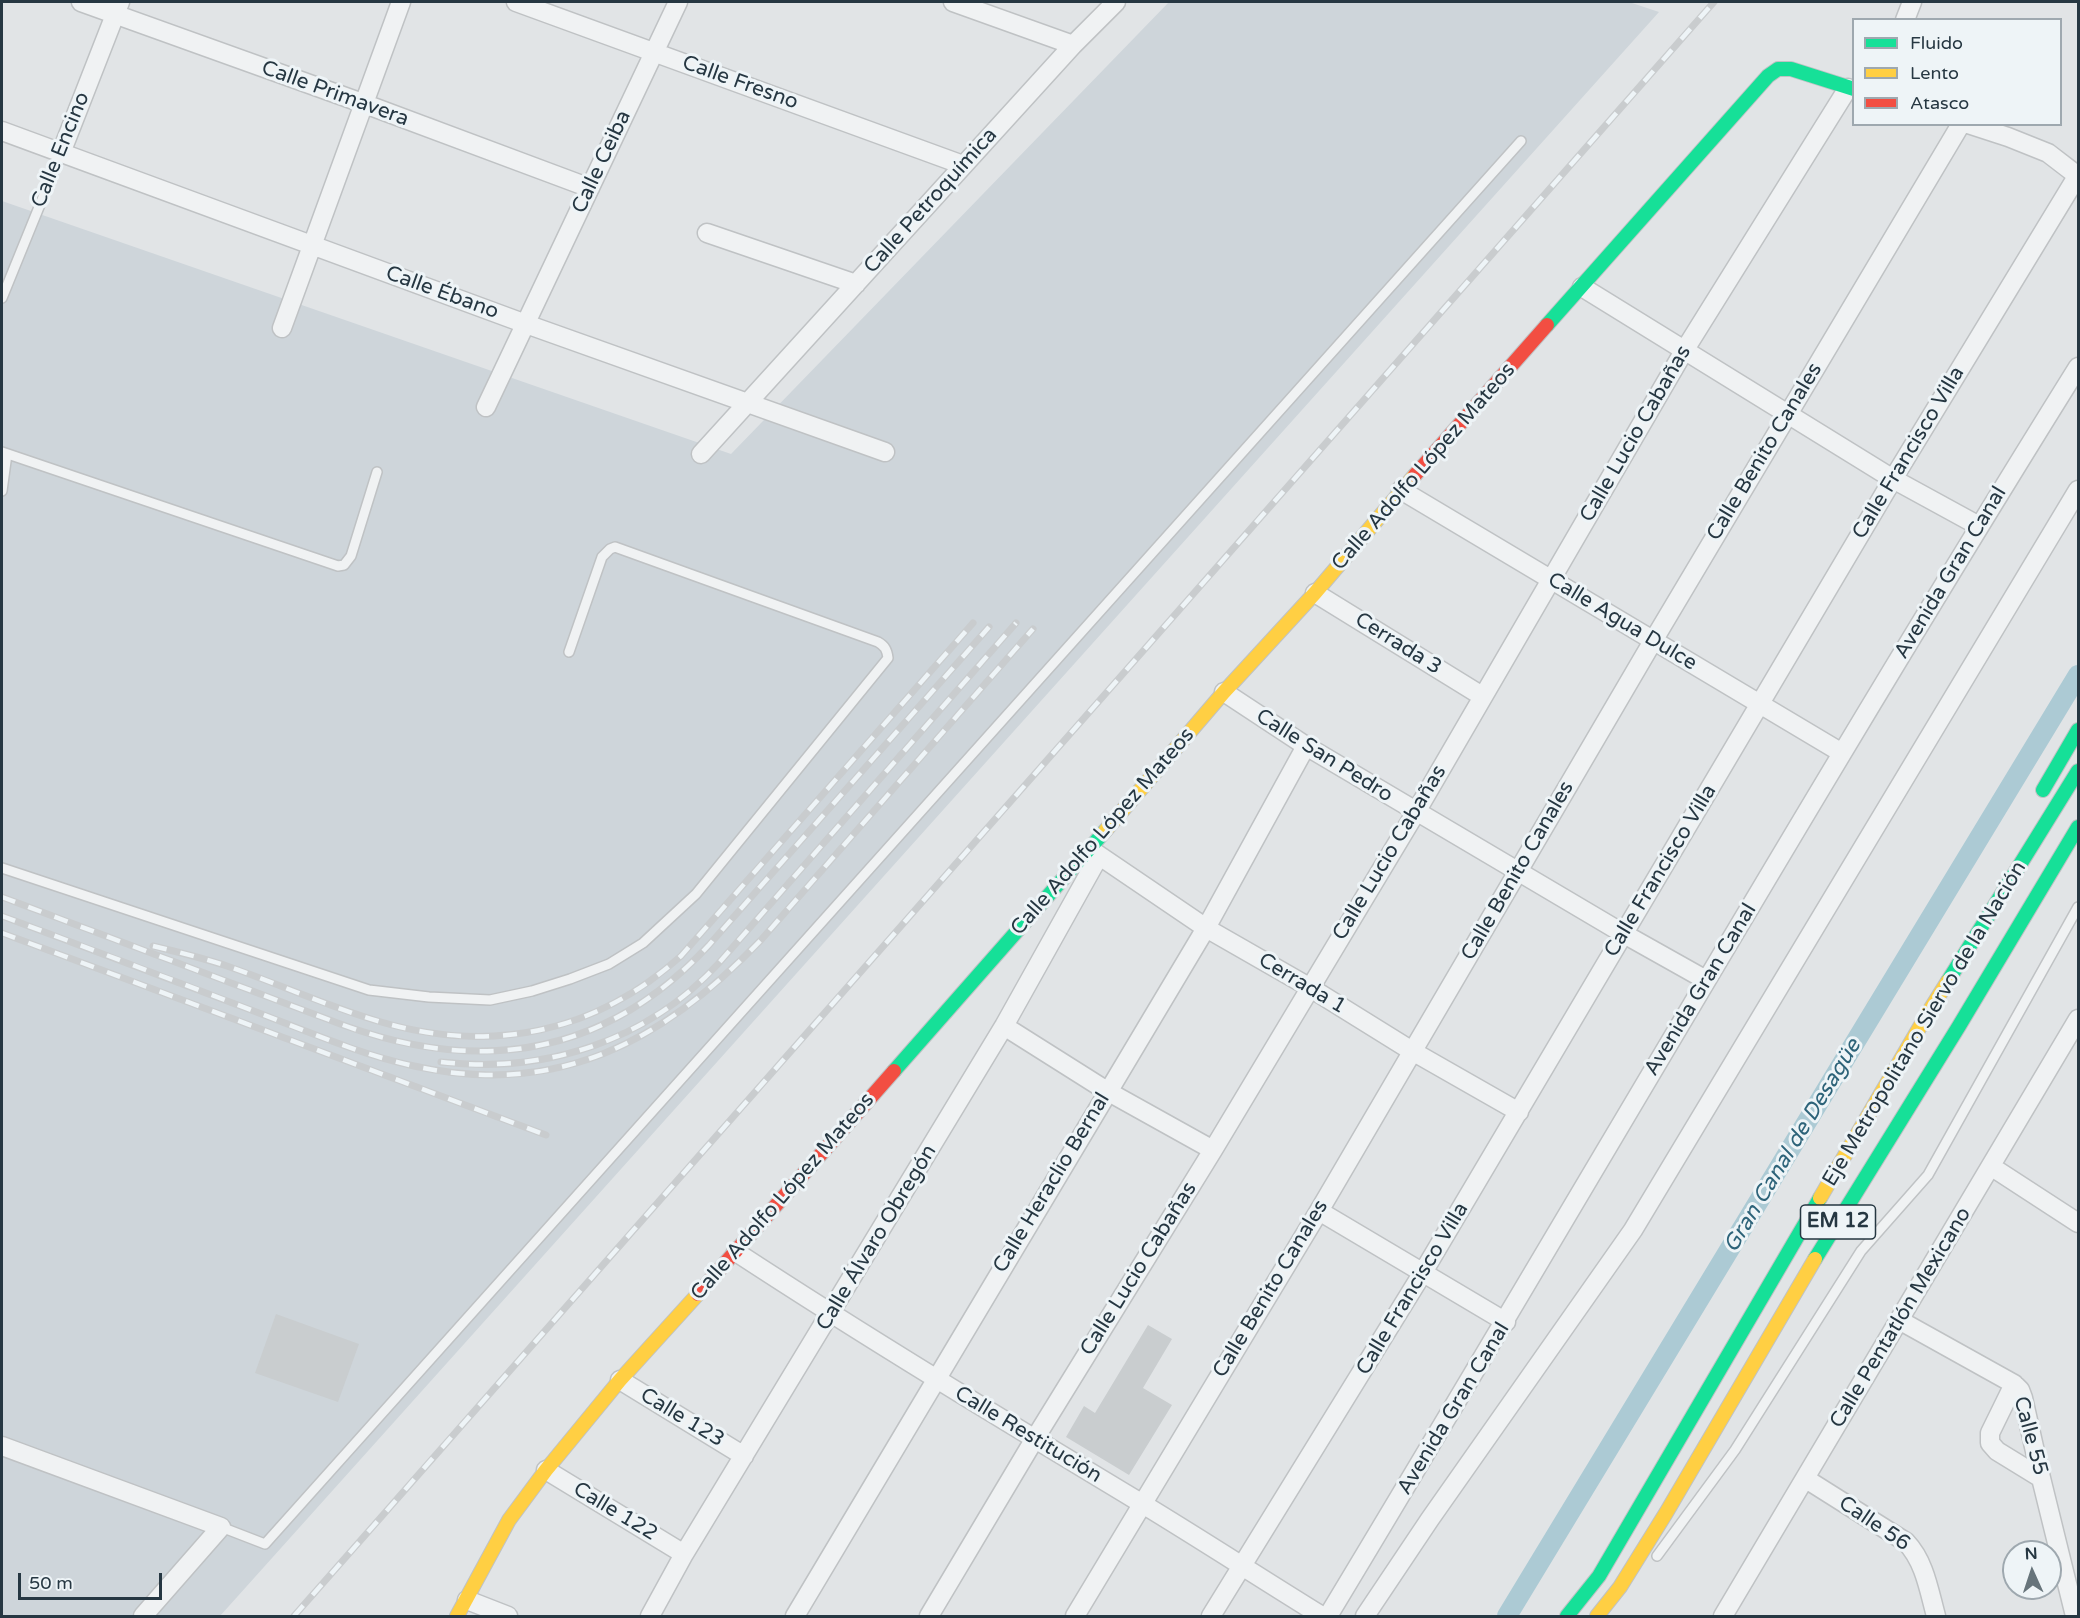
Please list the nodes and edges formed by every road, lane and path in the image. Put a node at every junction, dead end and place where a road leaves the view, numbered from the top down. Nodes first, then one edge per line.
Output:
1 (81, 2) edge
2 (401, 2) edge
3 (516, 2) edge
4 (678, 2) edge
5 (953, 2) edge
6 (1116, 2) edge
7 (1912, 2) edge
8 (117, 8) edge
9 (1906, 18) edge
10 (1073, 45) junction
11 (654, 52) junction
12 (1851, 89) edge
13 (365, 104) junction
14 (1960, 126) edge
15 (1974, 126) edge
16 (2, 131) edge
17 (1521, 141) dead end
18 (61, 153) junction
19 (963, 165) junction
20 (2078, 175) edge
21 (590, 188) junction
22 (707, 233) dead end
23 (311, 246) junction
24 (856, 284) junction
25 (1582, 287) junction
26 (2, 298) edge
27 (526, 324) junction
28 (282, 328) dead end
29 (1684, 351) junction
30 (2079, 367) edge
31 (748, 403) junction
32 (486, 407) dead end
33 (1788, 413) junction
34 (885, 452) dead end
35 (4, 453) edge
36 (700, 454) dead end
37 (377, 472) dead end
38 (1893, 479) junction
39 (2, 490) edge
40 (1401, 490) junction
41 (2079, 490) edge
42 (1979, 526) junction
43 (1550, 579) junction
44 (1315, 593) junction
45 (1653, 641) junction
46 (569, 652) dead end
47 (1224, 692) junction
48 (1482, 696) junction
49 (1760, 704) junction
50 (2079, 730) edge
51 (1306, 747) junction
52 (1842, 753) junction
53 (2079, 771) edge
54 (2035, 804) dead end
55 (1416, 812) junction
56 (2079, 827) edge
57 (2016, 844) dead end
58 (2079, 844) edge
59 (1094, 853) junction
60 (2, 868) edge
61 (1518, 871) junction
62 (2051, 873) junction
63 (2079, 907) edge
64 (1206, 928) junction
65 (1624, 934) junction
66 (1977, 937) junction
67 (1706, 980) junction
68 (1309, 987) junction
69 (2079, 1019) edge
70 (1004, 1026) junction
71 (1412, 1051) junction
72 (1107, 1091) junction
73 (1519, 1112) junction
74 (1213, 1150) junction
75 (1992, 1167) junction
76 (1319, 1211) junction
77 (2079, 1223) edge
78 (736, 1251) junction
79 (1422, 1274) junction
80 (831, 1314) junction
81 (1899, 1320) junction
82 (1506, 1322) junction
83 (935, 1379) junction
84 (620, 1380) junction
85 (2014, 1384) junction
86 (1034, 1440) junction
87 (2, 1446) edge
88 (744, 1456) junction
89 (546, 1470) junction
90 (2041, 1478) junction
91 (1806, 1479) junction
92 (1142, 1503) junction
93 (221, 1527) junction
94 (684, 1554) junction
95 (1654, 1561) dead end
96 (1243, 1566) junction
97 (467, 1600) junction
98 (143, 1617) edge
99 (457, 1617) edge
100 (508, 1617) edge
101 (650, 1617) edge
102 (795, 1617) edge
103 (929, 1617) edge
104 (1075, 1617) edge
105 (1211, 1617) edge
106 (1322, 1617) edge
107 (1328, 1617) edge
108 (1365, 1617) edge
109 (1567, 1617) edge
110 (1597, 1617) edge
111 (1722, 1617) edge
112 (1936, 1617) edge
113 (2075, 1617) edge

1 - 8 street, Calle Primavera
2 - 13 street
3 - 11 street, Calle Fresno
4 - 11 street, Calle Ceiba
5 - 10 street
6 - 10 street, Calle Petroquímica
7 - 9 street
8 - 13 street, Calle Primavera
8 - 18 street, Calle Encino
10 - 19 street, Calle Petroquímica
11 - 19 street, Calle Fresno
11 - 21 street, Calle Ceiba
12 - 25 main road, Calle Adolfo López Mateos
12 - 29 street, Calle Lucio Cabañas
13 - 21 street, Calle Primavera
13 - 23 street
14 - 33 street, Calle Benito Canales
15 - 20 street
16 - 18 street, Calle Ébano
17 - 93 lane
18 - 23 street, Calle Ébano
18 - 26 lane, Calle Encino
19 - 24 street, Calle Petroquímica
20 - 38 street, Calle Francisco Villa
21 - 27 street, Calle Ceiba
22 - 24 street
23 - 27 street, Calle Ébano
23 - 28 street
24 - 31 street, Calle Petroquímica
25 - 29 street
25 - 40 main road, Calle Adolfo López Mateos
27 - 31 street, Calle Ébano
27 - 32 street, Calle Ceiba
29 - 33 street
29 - 43 street, Calle Lucio Cabañas
30 - 42 street, Avenida Gran Canal
31 - 34 street, Calle Ébano
31 - 36 street, Calle Petroquímica
33 - 38 street
33 - 45 street, Calle Benito Canales
35 - 37 lane
35 - 39 lane
38 - 42 street
38 - 49 street, Calle Francisco Villa
40 - 43 street, Calle Agua Dulce
40 - 44 main road, Calle Adolfo López Mateos
41 - 108 street
42 - 52 street, Avenida Gran Canal
43 - 45 street, Calle Agua Dulce
43 - 48 street, Calle Lucio Cabañas
44 - 47 main road, Calle Adolfo López Mateos
44 - 48 street, Cerrada 3
45 - 49 street, Calle Agua Dulce
45 - 61 street, Calle Benito Canales
46 - 60 lane
47 - 51 street, Calle San Pedro
47 - 59 main road, Calle Adolfo López Mateos
48 - 55 street, Calle Lucio Cabañas
49 - 52 street, Calle Agua Dulce
49 - 65 street, Calle Francisco Villa
50 - 54 main road
51 - 55 street, Calle San Pedro
51 - 64 street, Calle Heraclio Bernal
52 - 67 street, Avenida Gran Canal
53 - 66 main road, Eje Metropolitano Siervo de la Nación / EM 12
55 - 61 street, Calle San Pedro
55 - 68 street, Calle Lucio Cabañas
56 - 62 main road, Eje Metropolitano Siervo de la Nación / EM 12
57 - 66 main road
58 - 62 main road
59 - 64 street, Cerrada 1
59 - 70 street, Calle Álvaro Obregón
59 - 78 main road, Calle Adolfo López Mateos
61 - 65 street, Calle San Pedro
61 - 71 street, Calle Benito Canales
62 - 110 main road, Eje Metropolitano Siervo de la Nación / EM 12
63 - 95 lane
64 - 68 street, Cerrada 1
64 - 72 street, Calle Heraclio Bernal
65 - 67 street, Calle San Pedro
65 - 73 street, Calle Francisco Villa
66 - 109 main road, Eje Metropolitano Siervo de la Nación / EM 12
67 - 82 street, Avenida Gran Canal
68 - 71 street, Cerrada 1
68 - 74 street, Calle Lucio Cabañas
69 - 75 street, Calle Pentatlón Mexicano
70 - 72 street
70 - 80 street, Calle Álvaro Obregón
71 - 73 street, Cerrada 1
71 - 76 street, Calle Benito Canales
72 - 74 street
72 - 83 street, Calle Heraclio Bernal
73 - 79 street, Calle Francisco Villa
74 - 86 street, Calle Lucio Cabañas
75 - 77 street
75 - 81 street, Calle Pentatlón Mexicano
76 - 79 street
76 - 92 street, Calle Benito Canales
78 - 80 street, Calle Restitución
78 - 84 main road, Calle Adolfo López Mateos
79 - 82 street
79 - 96 street, Calle Francisco Villa
80 - 83 street, Calle Restitución
80 - 88 street, Calle Álvaro Obregón
81 - 85 street, Calle 55
81 - 91 street, Calle Pentatlón Mexicano
82 - 107 street, Avenida Gran Canal
83 - 86 street, Calle Restitución
83 - 102 street, Calle Heraclio Bernal
84 - 88 street, Calle 123
84 - 89 main road, Calle Adolfo López Mateos
85 - 90 street, Calle 55
85 - 90 street
86 - 92 street, Calle Restitución
86 - 103 street, Calle Lucio Cabañas
87 - 93 street
88 - 94 street, Calle Álvaro Obregón
89 - 94 street, Calle 122
89 - 97 main road, Calle Adolfo López Mateos
90 - 113 street, Calle 55
91 - 111 street, Calle Pentatlón Mexicano
91 - 112 street, Calle 56
92 - 96 street, Calle Restitución
92 - 104 street, Calle Benito Canales
93 - 98 street
94 - 101 street, Calle Álvaro Obregón
96 - 105 street, Calle Francisco Villa
96 - 106 street, Calle Restitución
97 - 99 main road, Calle Adolfo López Mateos
97 - 100 street

